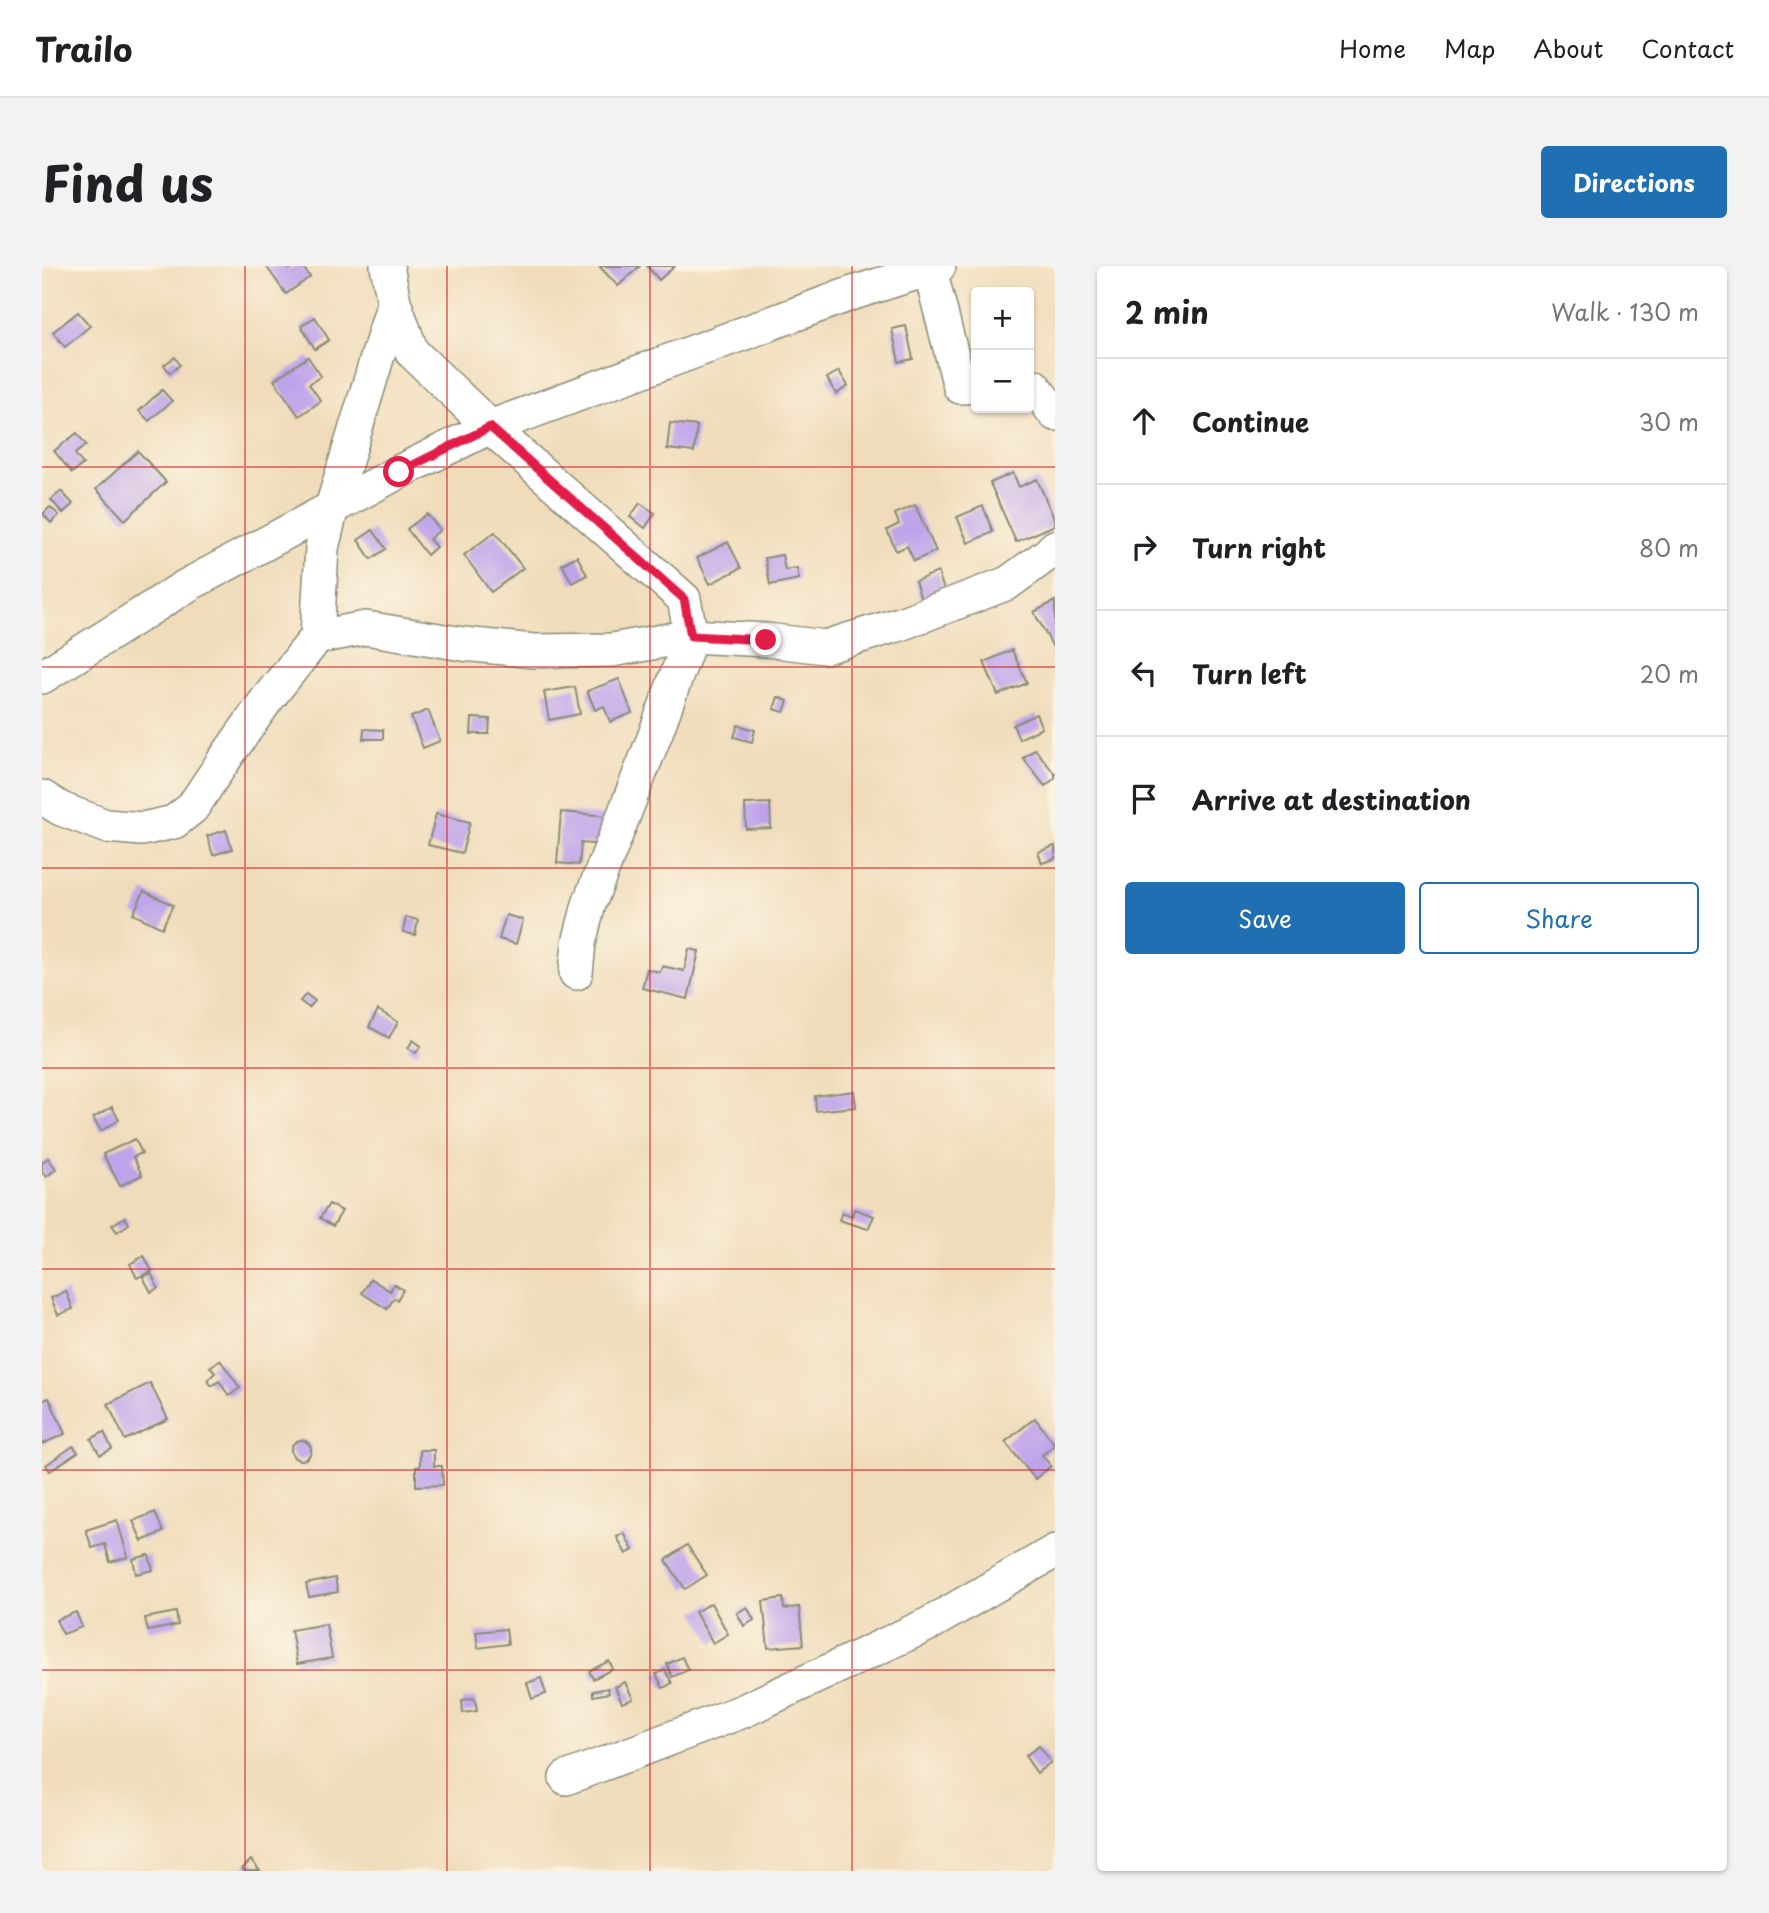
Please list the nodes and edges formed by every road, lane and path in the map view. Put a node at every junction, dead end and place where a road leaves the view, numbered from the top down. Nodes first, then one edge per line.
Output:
1 (387, 266) edge
2 (935, 268) edge
3 (394, 302) junction
4 (971, 386) edge
5 (1034, 386) edge
6 (1055, 414) edge
7 (490, 427) junction
8 (332, 507) junction
9 (1055, 547) edge
10 (691, 636) junction
11 (317, 637) junction
12 (42, 677) edge
13 (42, 797) edge
14 (576, 973) dead end
15 (1055, 1551) edge
16 (566, 1778) dead end

1 - 3 street
2 - 4 street
2 - 7 street
3 - 7 street
3 - 8 street
5 - 6 street
7 - 8 street
7 - 10 street
8 - 11 street
8 - 12 street
9 - 10 street
10 - 11 street
10 - 14 street
11 - 13 street
15 - 16 street

